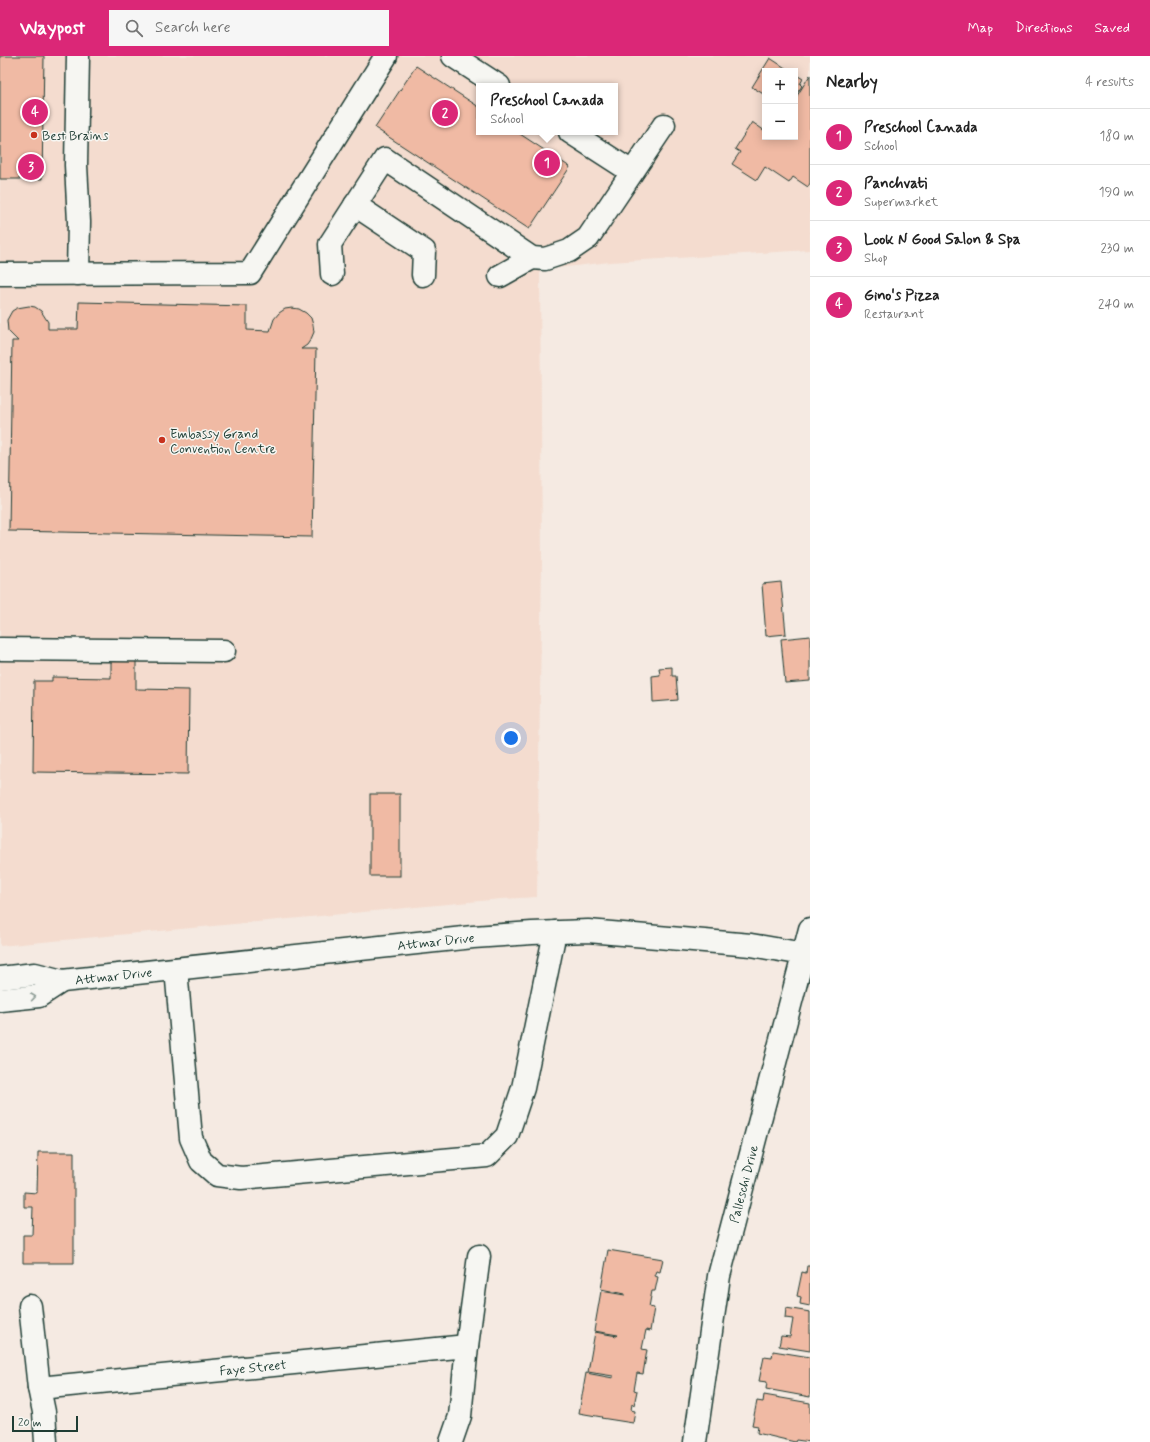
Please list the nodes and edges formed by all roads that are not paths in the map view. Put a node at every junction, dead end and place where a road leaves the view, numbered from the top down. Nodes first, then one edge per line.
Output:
1 (78, 56) edge
2 (386, 56) edge
3 (452, 56) edge
4 (494, 83) edge
5 (664, 125) dead end
6 (575, 135) edge
7 (632, 172) junction
8 (355, 205) junction
9 (532, 258) junction
10 (0, 274) edge
11 (78, 274) junction
12 (332, 274) dead end
13 (423, 275) dead end
14 (500, 276) dead end
15 (0, 649) edge
16 (224, 650) dead end
17 (810, 929) edge
18 (555, 932) junction
19 (807, 954) edge
20 (176, 969) junction
21 (0, 978) edge
22 (62, 981) junction
23 (0, 1000) edge
24 (479, 1256) dead end
25 (30, 1306) dead end
26 (467, 1346) junction
27 (40, 1388) junction
28 (46, 1442) edge
29 (451, 1442) edge
30 (695, 1442) edge

1 - 11 street
2 - 11 street
3 - 4 street
5 - 7 street
6 - 7 street
7 - 9 street
8 - 9 street
8 - 12 street
8 - 13 street
9 - 14 street
10 - 11 street
15 - 16 street
17 - 19 street, Palleschi Drive
18 - 19 street, Attmar Drive
18 - 20 street, Attmar Drive
18 - 20 street
19 - 30 street, Palleschi Drive
20 - 22 street, Attmar Drive
21 - 22 street, Attmar Drive
23 -> 22 street, Attmar Drive
24 - 26 street
25 - 27 street
26 - 27 street, Faye Street
26 - 29 street
27 - 28 street

